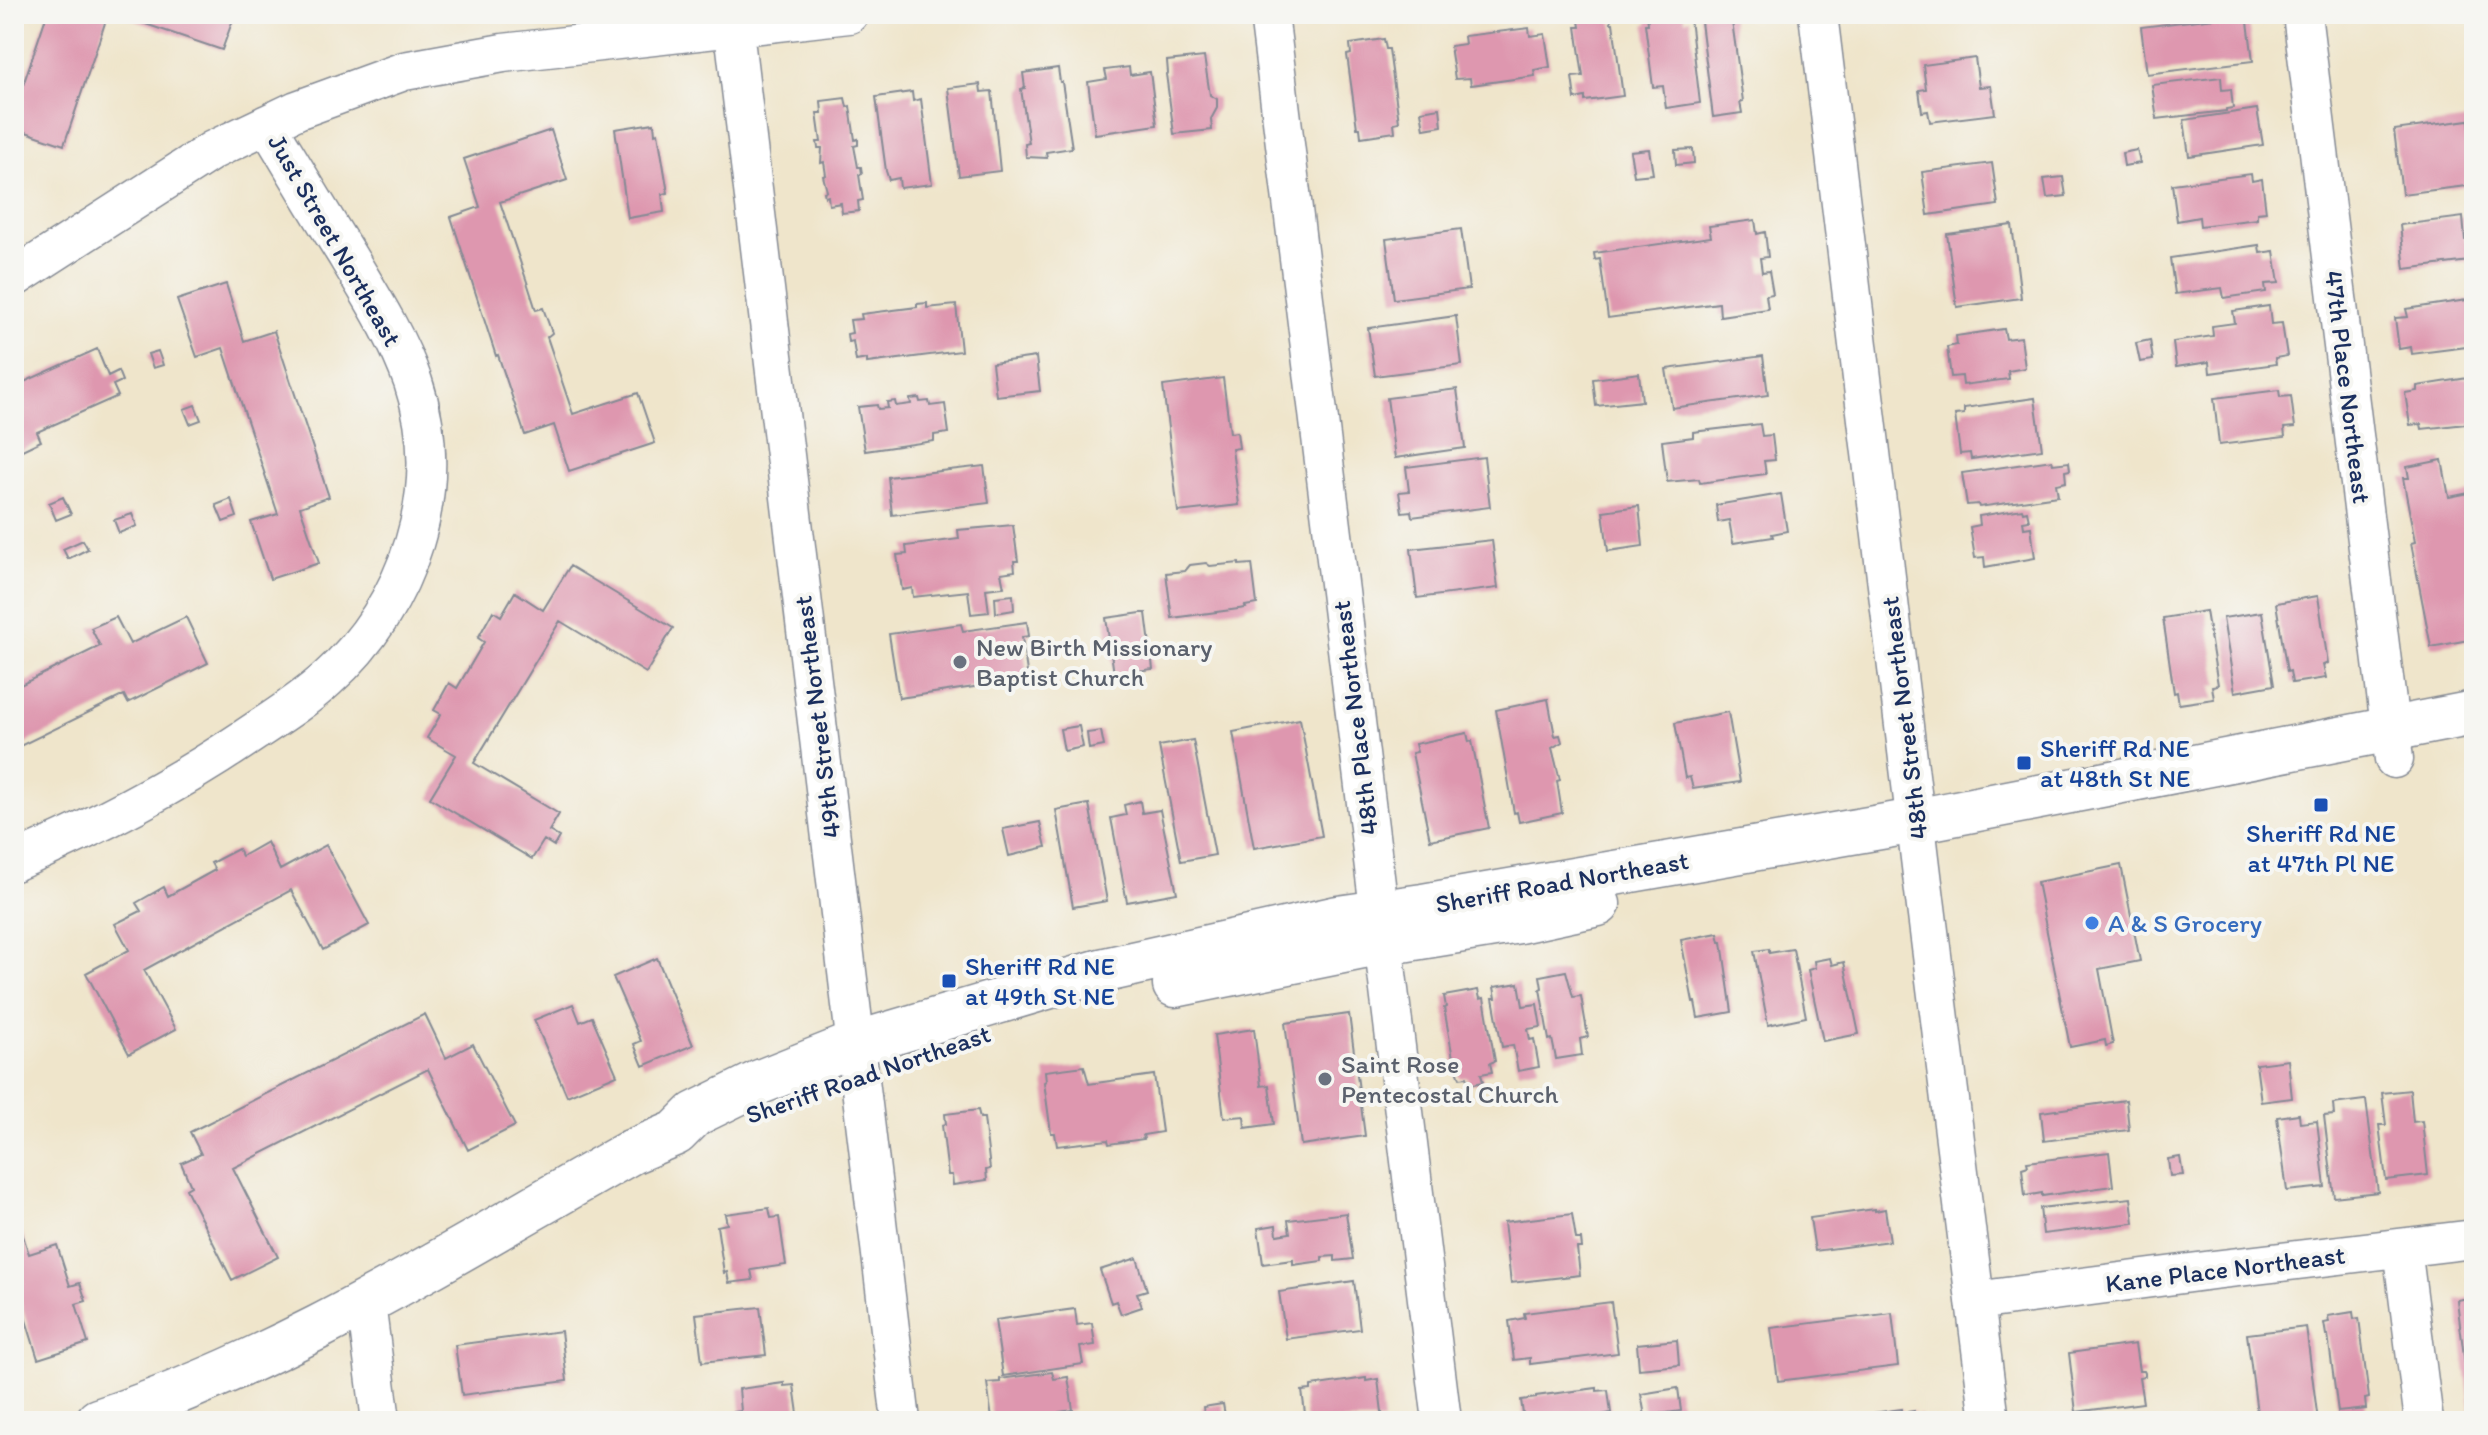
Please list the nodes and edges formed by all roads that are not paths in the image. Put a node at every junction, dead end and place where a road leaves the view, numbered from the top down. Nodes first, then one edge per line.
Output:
1 (849, 14) edge
2 (1269, 14) edge
3 (1818, 14) edge
4 (2302, 14) edge
5 (733, 21) edge
6 (267, 124) junction
7 (14, 278) edge
8 (2474, 713) edge
9 (2474, 744) edge
10 (2392, 745) junction
11 (1917, 833) junction
12 (14, 862) edge
13 (1380, 928) junction
14 (857, 1060) junction
15 (2474, 1239) edge
16 (2402, 1248) junction
17 (1975, 1301) junction
18 (366, 1303) junction
19 (98, 1421) edge
20 (381, 1421) edge
21 (901, 1421) edge
22 (1442, 1421) edge
23 (1990, 1421) edge
24 (2424, 1421) edge

1 - 5 street
2 - 13 street, 48th Place Northeast
3 - 11 street, 48th Street Northeast
4 - 10 street, 47th Place Northeast
5 - 6 street
5 - 14 street, 49th Street Northeast
6 - 7 street
6 - 12 street, Just Street Northeast
8 - 10 main road, Sheriff Road Northeast
9 - 10 main road, Sheriff Road Northeast
10 - 11 main road, Sheriff Road Northeast
11 - 13 main road, Sheriff Road Northeast
11 - 17 street, 48th Street Northeast
13 - 14 main road, Sheriff Road Northeast
13 - 22 street, 48th Place Northeast
14 - 18 main road, Sheriff Road Northeast
14 - 21 street, 49th Street Northeast
15 - 16 street, Kane Place Northeast
16 - 17 street, Kane Place Northeast
16 - 24 street
17 - 23 street, 48th Street Northeast
18 - 19 main road, Sheriff Road Northeast
18 - 20 street

